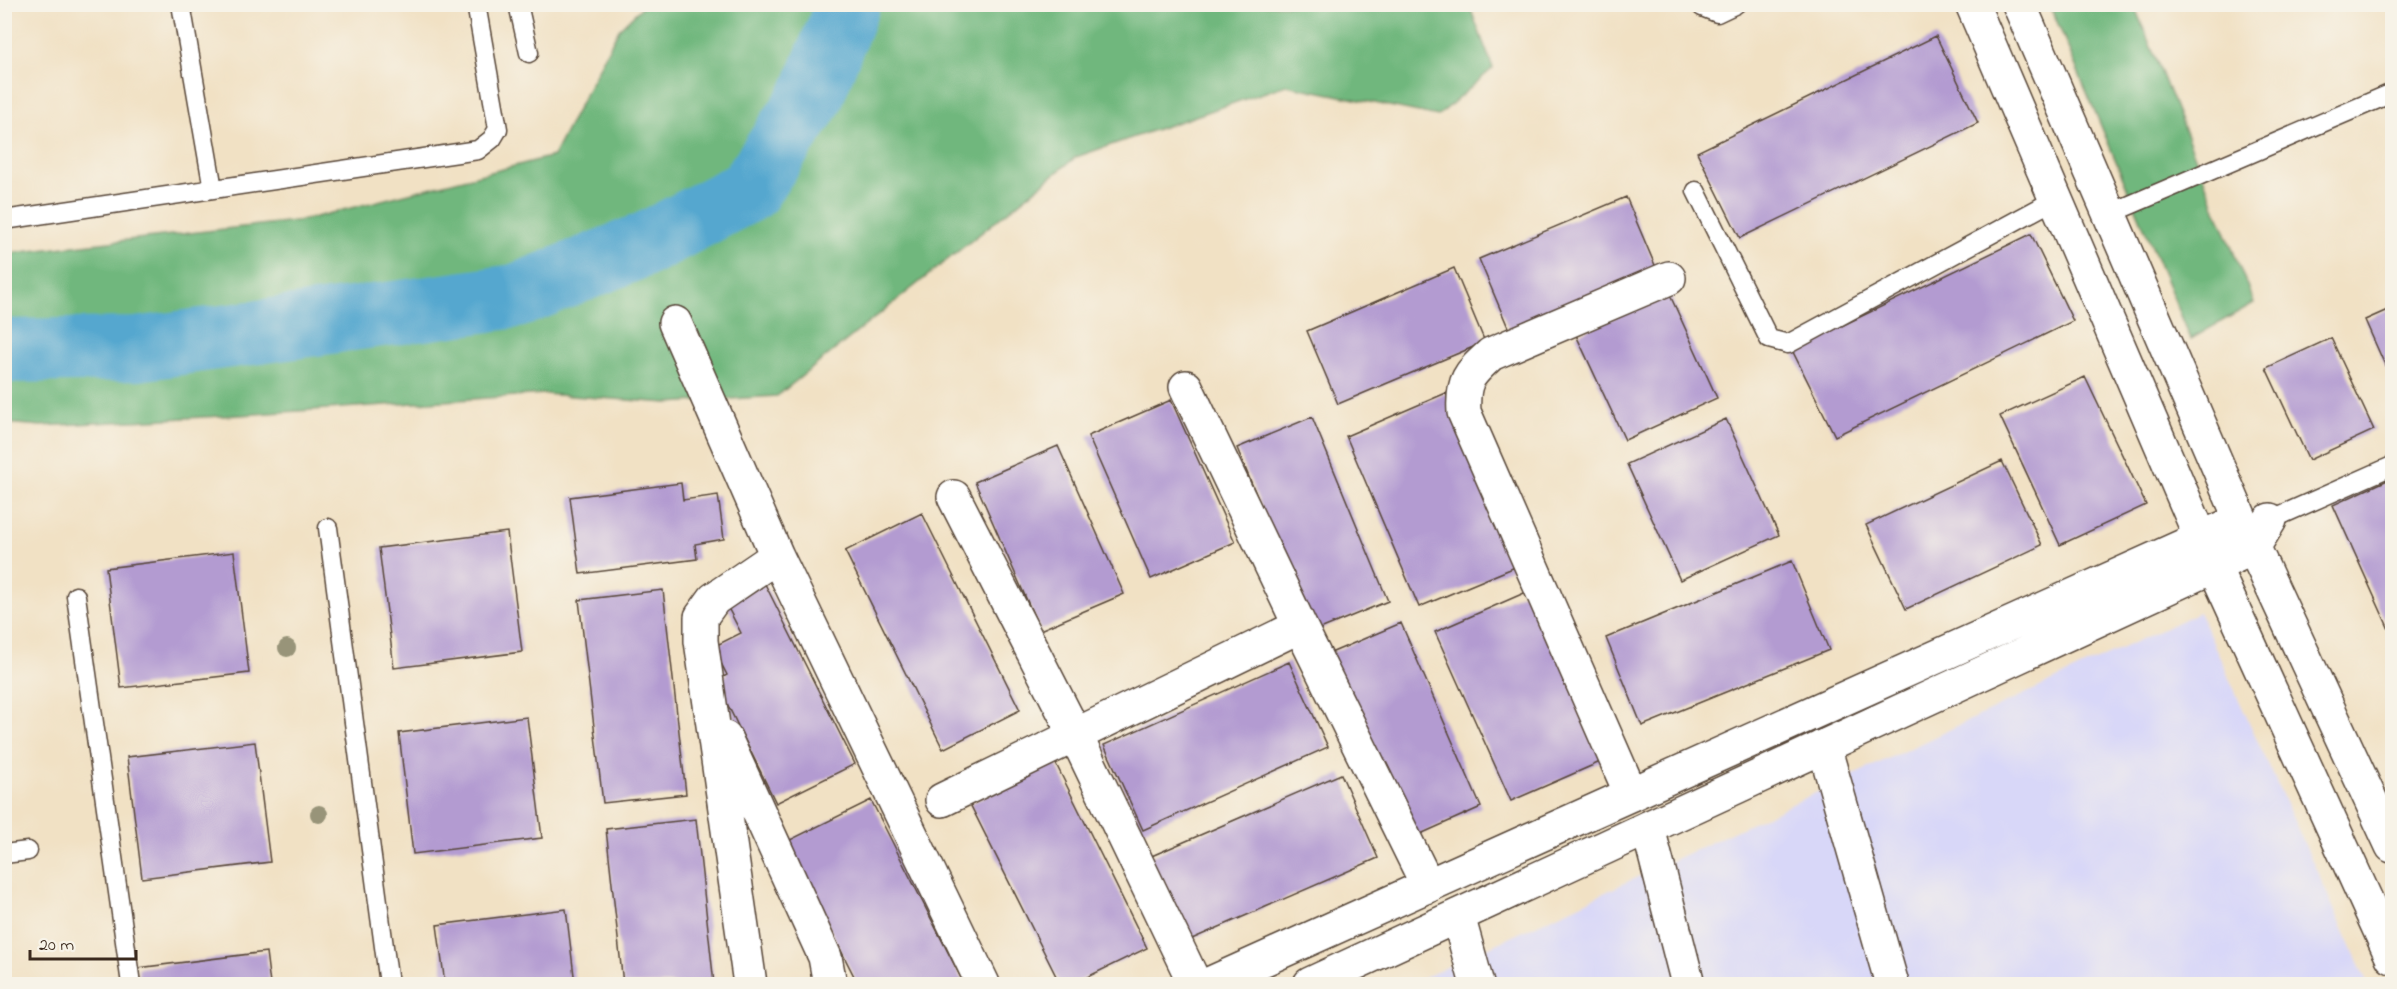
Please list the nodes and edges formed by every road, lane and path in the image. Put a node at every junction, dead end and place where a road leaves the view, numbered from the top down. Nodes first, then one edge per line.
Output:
1 (181, 4) edge
2 (476, 4) edge
3 (518, 4) edge
4 (1700, 4) edge
5 (1736, 4) edge
6 (1972, 4) edge
7 (2019, 4) edge
8 (530, 53) dead end
9 (2392, 93) edge
10 (213, 189) junction
11 (1696, 191) dead end
12 (2056, 199) junction
13 (2109, 214) junction
14 (4, 220) edge
15 (1669, 278) dead end
16 (675, 323) dead end
17 (1186, 387) dead end
18 (2392, 466) edge
19 (954, 497) dead end
20 (328, 528) dead end
21 (2255, 529) junction
22 (2208, 551) junction
23 (777, 556) junction
24 (76, 596) dead end
25 (1300, 626) junction
26 (710, 706) junction
27 (1075, 734) junction
28 (1824, 746) junction
29 (1631, 794) junction
30 (942, 800) dead end
31 (1648, 828) junction
32 (2392, 846) edge
33 (28, 851) dead end
34 (4, 854) edge
35 (1428, 886) junction
36 (1458, 916) junction
37 (2392, 957) edge
38 (131, 984) edge
39 (389, 984) edge
40 (750, 984) edge
41 (830, 984) edge
42 (983, 984) edge
43 (1196, 984) edge
44 (1209, 984) edge
45 (1310, 984) edge
46 (1477, 984) edge
47 (1688, 984) edge
48 (1892, 984) edge

1 - 10 lane
2 - 10 lane
3 - 8 lane
4 - 5 lane
6 - 12 street
7 - 13 street
9 - 13 lane
10 - 14 lane
11 - 12 lane
12 - 22 street
13 - 21 street
15 - 29 street
16 - 23 street
17 - 25 street
18 - 21 lane
19 - 27 street
20 - 39 lane
21 - 22 street
21 - 32 street
22 - 28 street
22 - 29 street
22 - 37 street
23 - 26 street
23 - 42 street
24 - 38 lane
25 - 27 street
25 - 35 street
26 - 40 street
26 - 41 street
27 - 30 street
27 - 43 street
28 - 31 street
28 - 48 street
29 - 35 street
31 - 36 street
31 - 47 street
33 - 34 lane
35 - 44 street
36 - 45 street
36 - 46 street

